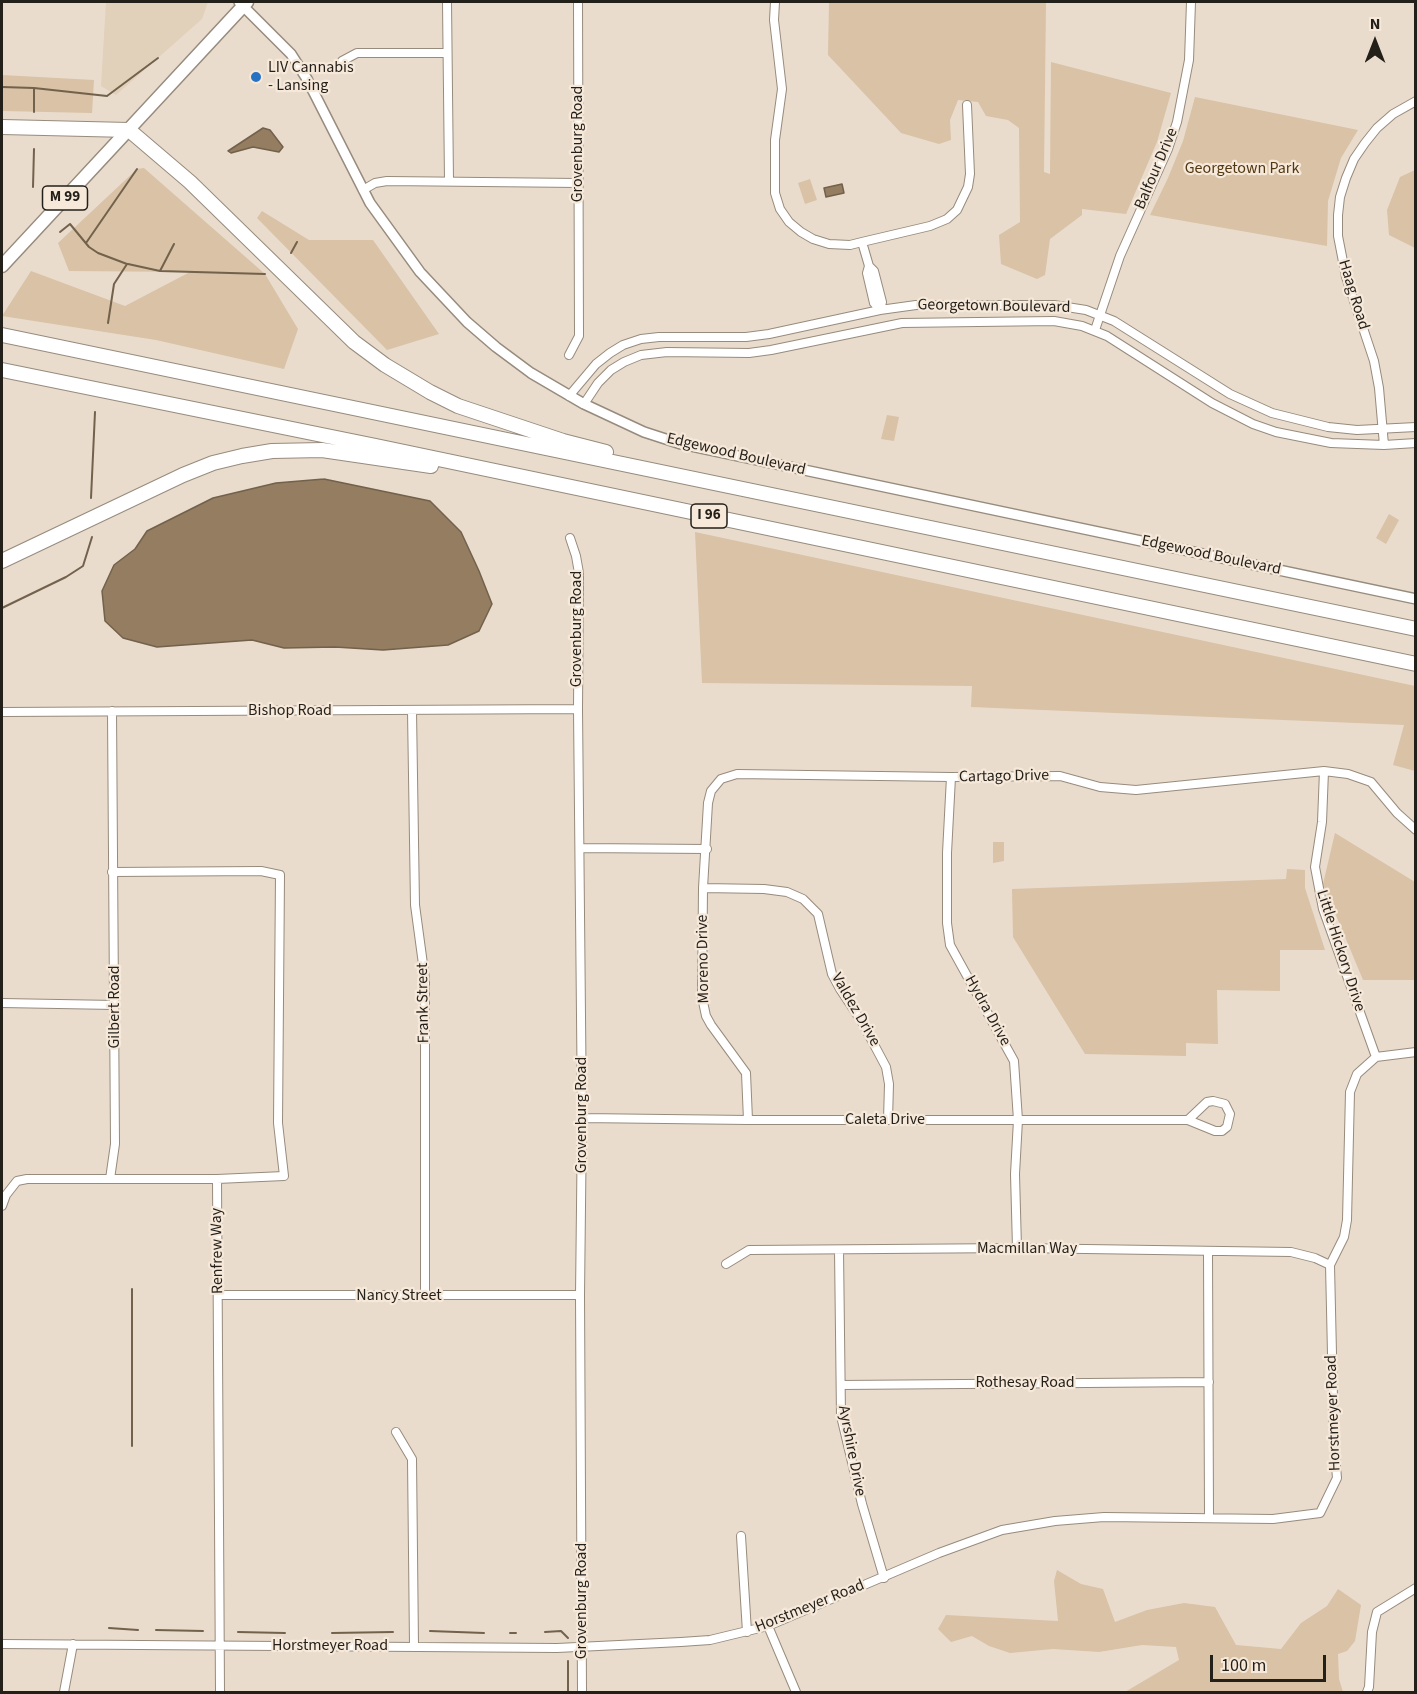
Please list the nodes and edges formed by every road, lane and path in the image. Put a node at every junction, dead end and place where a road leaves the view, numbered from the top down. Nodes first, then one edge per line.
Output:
1 (447, 2) edge
2 (578, 2) edge
3 (774, 2) edge
4 (1191, 2) edge
5 (243, 3) edge
6 (447, 53) junction
7 (342, 61) dead end
8 (1416, 101) edge
9 (967, 105) dead end
10 (2, 127) edge
11 (129, 130) junction
12 (449, 181) junction
13 (578, 183) junction
14 (363, 190) junction
15 (862, 242) junction
16 (2, 266) edge
17 (880, 310) junction
18 (1100, 315) junction
19 (1095, 330) junction
20 (2, 335) edge
21 (569, 355) dead end
22 (2, 370) edge
23 (569, 396) junction
24 (584, 404) junction
25 (1416, 427) edge
26 (1381, 429) junction
27 (1416, 443) edge
28 (1384, 445) junction
29 (507, 474) junction
30 (821, 506) junction
31 (570, 538) dead end
32 (2, 561) edge
33 (1416, 599) edge
34 (1416, 628) edge
35 (1416, 664) edge
36 (578, 709) junction
37 (112, 711) junction
38 (412, 711) junction
39 (2, 712) edge
40 (1324, 771) junction
41 (951, 777) junction
42 (714, 786) joint
43 (1416, 830) edge
44 (580, 848) junction
45 (707, 849) junction
46 (112, 872) junction
47 (703, 888) junction
48 (2, 1003) edge
49 (115, 1005) junction
50 (1416, 1052) edge
51 (1376, 1057) junction
52 (582, 1118) junction
53 (748, 1120) junction
54 (888, 1120) junction
55 (1018, 1120) junction
56 (1188, 1120) junction
57 (110, 1179) junction
58 (217, 1179) junction
59 (2, 1206) edge
60 (1017, 1248) junction
61 (839, 1250) junction
62 (1208, 1252) junction
63 (726, 1264) dead end
64 (1330, 1265) junction
65 (218, 1295) junction
66 (580, 1295) junction
67 (424, 1296) junction
68 (1209, 1382) junction
69 (841, 1385) junction
70 (396, 1432) dead end
71 (1209, 1517) junction
72 (741, 1536) dead end
73 (884, 1578) junction
74 (1416, 1588) edge
75 (768, 1626) junction
76 (747, 1632) junction
77 (2, 1644) edge
78 (73, 1644) junction
79 (414, 1646) junction
80 (219, 1647) junction
81 (582, 1647) junction
82 (64, 1692) edge
83 (220, 1692) edge
84 (582, 1692) edge
85 (796, 1692) edge
86 (1366, 1692) edge

1 - 6 street
2 - 13 street, Grovenburg Road
3 - 15 street
4 - 18 street, Balfour Drive
5 - 11 main road, M 99
5 - 14 street, Edgewood Boulevard
6 - 7 street
6 - 12 street
8 - 26 street, Haag Road
9 - 15 street
10 - 11 highway
11 - 16 main road, M 99
11 - 30 highway
12 - 13 street
12 - 14 street
13 - 21 street, Grovenburg Road
14 - 23 street, Edgewood Boulevard
15 - 17 street
17 - 18 street, Georgetown Boulevard
17 - 23 street, Georgetown Boulevard
18 - 19 street, Balfour Drive
18 - 26 street, Georgetown Boulevard
19 - 24 street, Georgetown Boulevard
19 - 28 street, Georgetown Boulevard
20 - 30 highway, I 96
22 - 29 highway, I 96
23 - 24 street, Edgewood Boulevard
24 - 33 street, Edgewood Boulevard
25 - 26 street, Georgetown Boulevard
26 - 28 street, Haag Road
27 - 28 street, Georgetown Boulevard
29 - 32 highway
29 - 35 highway, I 96
30 - 34 highway, I 96
31 - 36 street, Grovenburg Road
36 - 38 street, Bishop Road
36 - 44 street, Grovenburg Road
37 - 38 street, Bishop Road
37 - 39 street, Bishop Road
37 - 46 street, Gilbert Road
38 - 67 street, Frank Street
40 - 41 street, Cartago Drive
40 - 43 street, Cartago Drive
40 - 51 street, Little Hickory Drive
41 - 42 street, Cartago Drive
41 - 55 street, Hydra Drive
42 - 45 street, Moreno Drive
44 - 45 street
44 - 52 street, Grovenburg Road
45 - 47 street, Moreno Drive
46 - 49 street, Gilbert Road
46 - 58 street
47 - 53 street, Moreno Drive
47 - 54 street, Valdez Drive
48 - 49 street
49 - 57 street, Gilbert Road
50 - 51 street
51 - 64 street
52 - 53 street, Caleta Drive
52 - 66 street, Grovenburg Road
53 - 54 street, Caleta Drive
54 - 55 street, Caleta Drive
55 - 56 street, Caleta Drive
55 - 60 street, Hydra Drive
56 - 56 street, Caleta Drive
57 - 58 street
57 - 59 street
58 - 65 street, Renfrew Way
60 - 61 street, Macmillan Way
60 - 62 street, Macmillan Way
61 - 63 street, Macmillan Way
61 - 69 street, Ayrshire Drive
62 - 64 street, Macmillan Way
62 - 68 street
64 - 71 street, Horstmeyer Road
65 - 67 street, Nancy Street
65 - 80 street, Renfrew Way
66 - 67 street, Nancy Street
66 - 81 street, Grovenburg Road
68 - 69 street, Rothesay Road
68 - 71 street
69 - 73 street, Ayrshire Drive
70 - 79 street
71 - 73 street, Horstmeyer Road
72 - 76 street
73 - 75 street, Horstmeyer Road
74 - 86 street
75 - 76 street, Horstmeyer Road
75 - 85 street
76 - 81 street, Horstmeyer Road
77 - 78 street, Horstmeyer Road
78 - 80 street, Horstmeyer Road
78 - 82 street
79 - 80 street, Horstmeyer Road
79 - 81 street, Horstmeyer Road
80 - 83 street, Renfrew Way
81 - 84 street, Grovenburg Road

